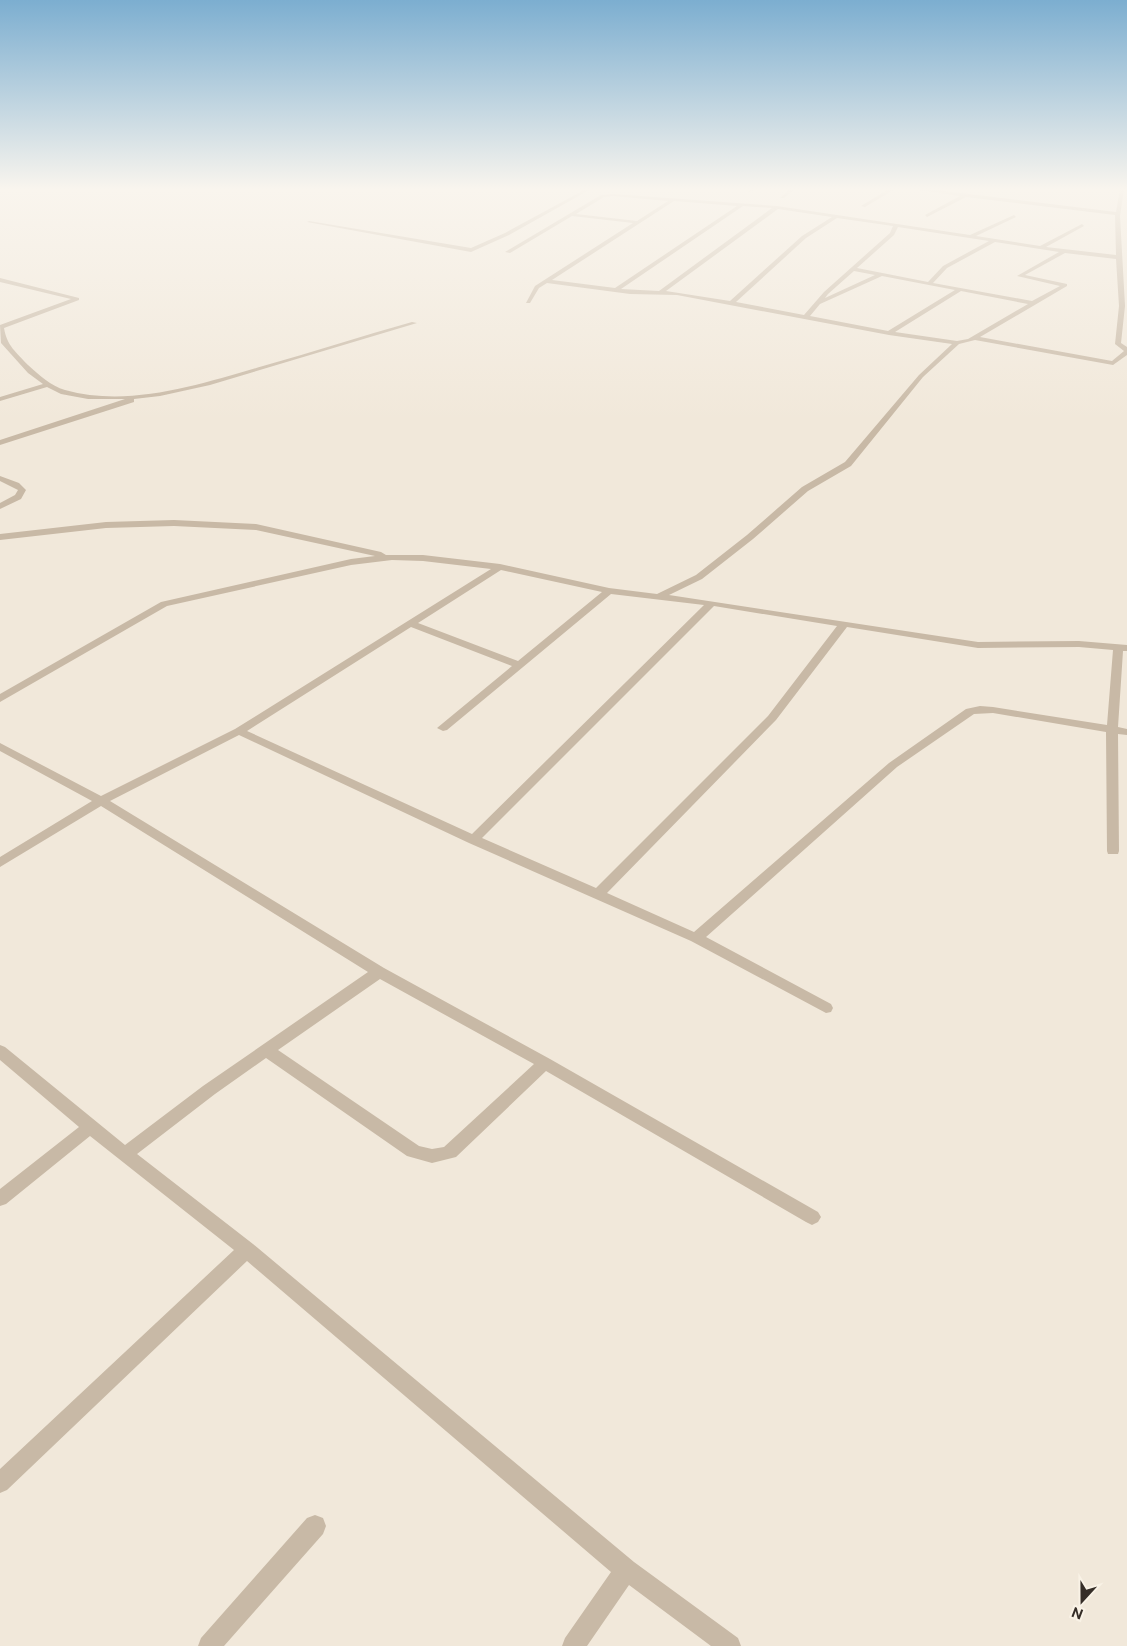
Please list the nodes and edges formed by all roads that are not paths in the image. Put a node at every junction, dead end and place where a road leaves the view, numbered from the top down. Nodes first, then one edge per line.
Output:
1 (571, 266) edge
2 (652, 266) edge
3 (697, 266) edge
4 (773, 266) edge
5 (856, 266) edge
6 (947, 266) edge
7 (1039, 266) edge
8 (1119, 266) edge
9 (852, 269) junction
10 (882, 274) junction
11 (0, 280) edge
12 (546, 282) junction
13 (930, 283) junction
14 (616, 290) junction
15 (959, 290) junction
16 (660, 293) junction
17 (1124, 298) edge
18 (528, 302) dead end
19 (732, 303) junction
20 (1032, 303) junction
21 (816, 304) junction
22 (807, 316) junction
23 (414, 323) dead end
24 (889, 333) junction
25 (975, 338) junction
26 (957, 343) junction
27 (1127, 351) edge
28 (48, 385) junction
29 (140, 397) junction
30 (0, 399) edge
31 (0, 443) edge
32 (0, 478) edge
33 (0, 506) edge
34 (0, 537) edge
35 (392, 557) junction
36 (500, 567) junction
37 (609, 591) junction
38 (658, 597) junction
39 (712, 603) junction
40 (409, 624) junction
41 (844, 624) junction
42 (1123, 647) edge
43 (520, 665) junction
44 (0, 699) edge
45 (443, 728) dead end
46 (1112, 729) junction
47 (240, 731) junction
48 (1127, 732) edge
49 (0, 746) edge
50 (101, 801) junction
51 (473, 840) junction
52 (1113, 851) dead end
53 (0, 863) edge
54 (598, 894) junction
55 (696, 938) junction
56 (379, 972) junction
57 (826, 1008) dead end
58 (266, 1050) junction
59 (0, 1051) edge
60 (545, 1063) junction
61 (90, 1127) junction
62 (124, 1155) junction
63 (0, 1199) edge
64 (812, 1217) dead end
65 (247, 1250) junction
66 (0, 1483) edge
67 (316, 1526) dead end
68 (626, 1570) junction
69 (208, 1646) edge
70 (573, 1646) edge
71 (730, 1646) edge

1 - 12 street
2 - 14 street
3 - 16 street
4 - 19 street
5 - 9 street
6 - 13 street
7 - 20 street
8 - 17 street
9 - 10 street
9 - 21 street
10 - 13 street
10 - 21 street
11 - 28 street
12 - 14 street
12 - 18 street
13 - 15 street
14 - 16 street
15 - 20 street
15 - 24 street
16 - 19 street
17 - 27 street
19 - 22 street
20 - 25 street
21 - 22 street
22 - 24 street
23 - 29 street
24 - 26 street
25 - 26 street
25 - 27 street
26 - 38 street
28 - 29 street
28 - 30 street
29 - 31 street
32 - 33 street
34 - 35 street
35 - 36 street
35 - 44 street
36 - 37 street
36 - 40 street
37 - 38 street
37 - 43 street
38 - 39 street
39 - 41 street
39 - 51 street
40 - 43 street
40 - 47 street
41 - 42 street
41 - 54 street
42 - 46 street
43 - 45 street
46 - 48 street
46 - 52 street
46 - 55 street
47 - 50 street
47 - 51 street
49 - 50 street
50 - 53 street
50 - 56 street
51 - 54 street
54 - 55 street
55 - 57 street
56 - 58 street
56 - 60 street
58 - 60 street
58 - 62 street
59 - 61 street
60 - 64 street
61 - 62 street
61 - 63 street
62 - 65 street
65 - 66 street
65 - 68 street
67 - 69 street
68 - 70 street
68 - 71 street

